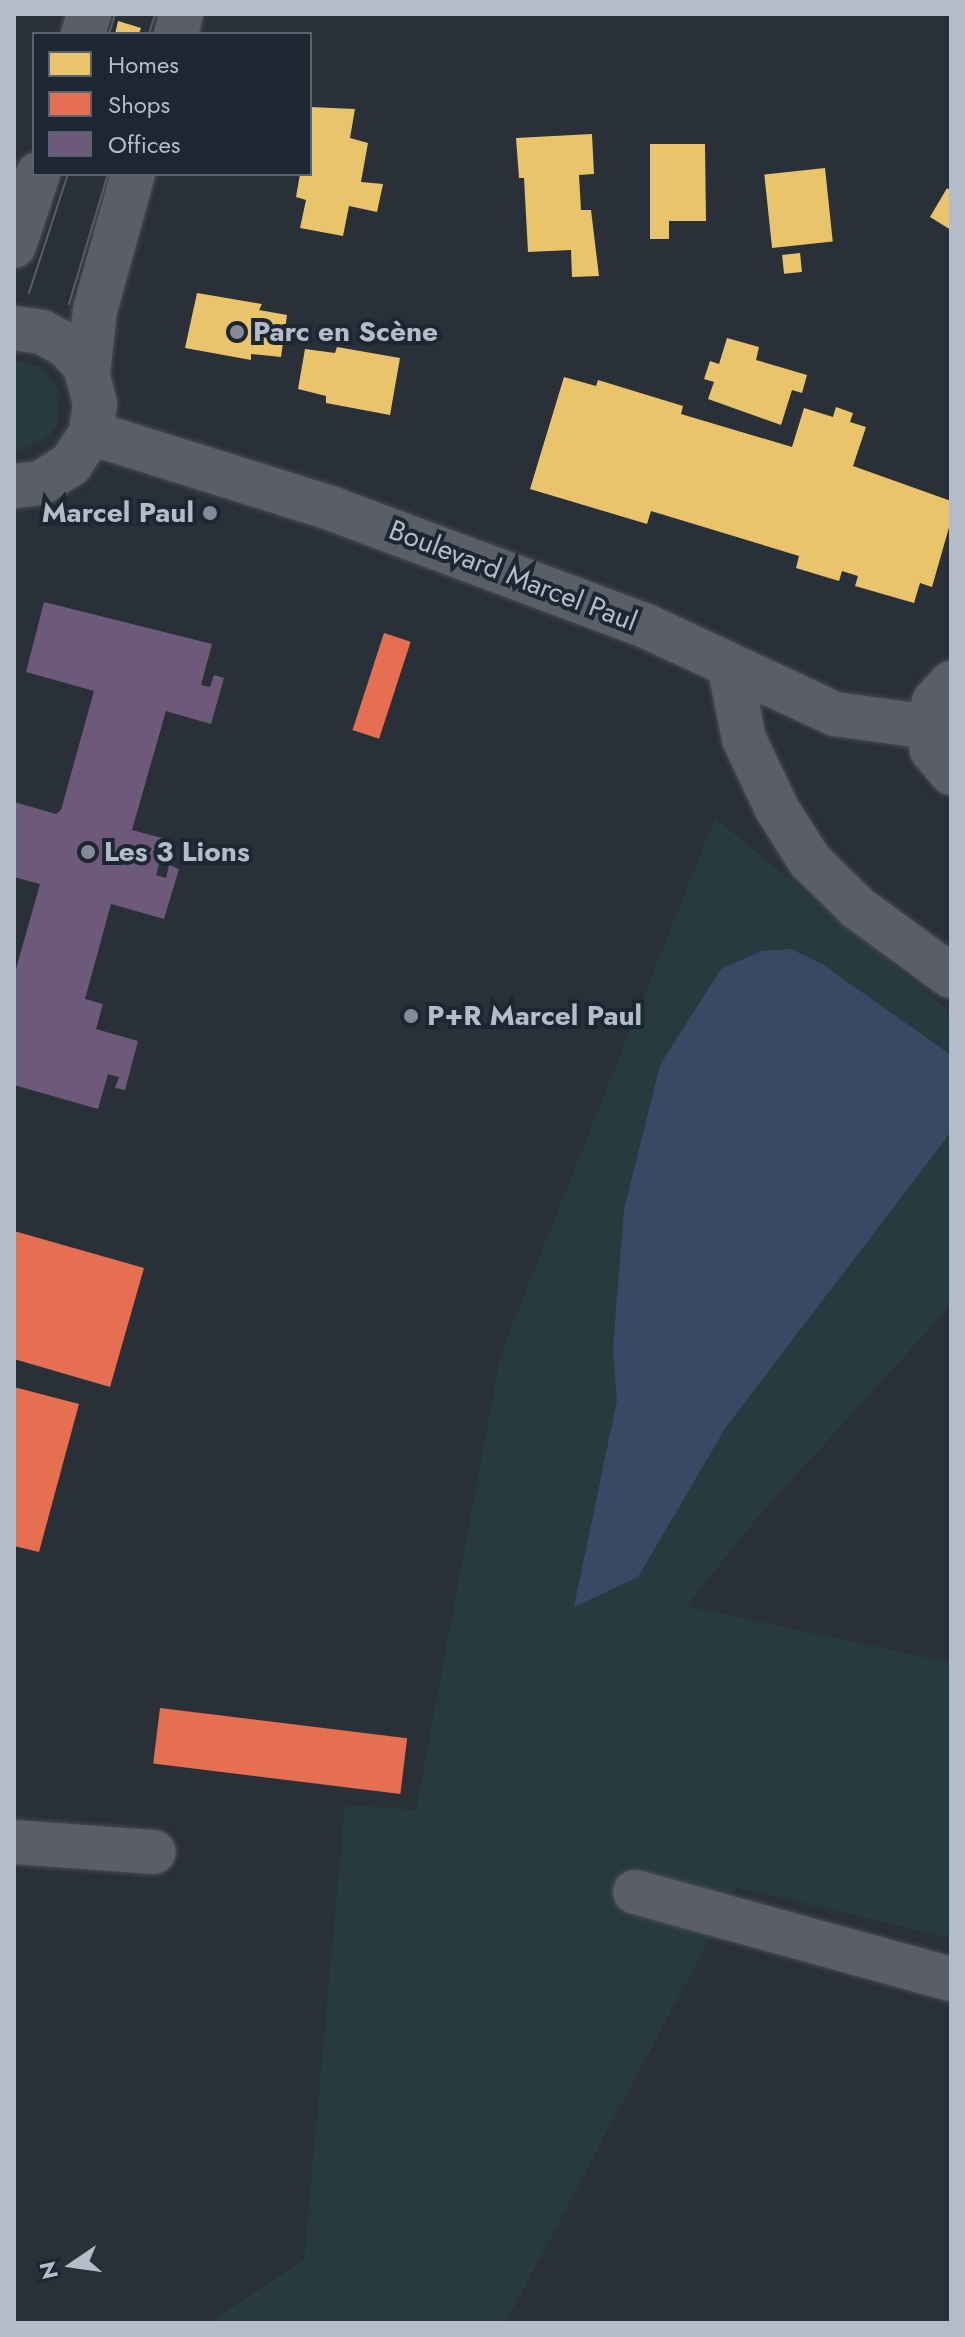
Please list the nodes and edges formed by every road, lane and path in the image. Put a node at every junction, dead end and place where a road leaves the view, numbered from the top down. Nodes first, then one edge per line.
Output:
1 (37, 176) edge
2 (132, 176) edge
3 (14, 246) edge
4 (14, 328) edge
5 (88, 374) junction
6 (91, 433) junction
7 (14, 486) edge
8 (729, 665) junction
9 (951, 683) edge
10 (929, 727) junction
11 (951, 773) edge
12 (951, 976) edge
13 (14, 1842) edge
14 (154, 1852) dead end
15 (635, 1892) dead end
16 (951, 1979) edge

1 - 3 street
2 - 5 street
4 - 5 street
5 - 6 street
6 - 7 street
6 - 8 street, Boulevard Marcel Paul
8 - 10 street, Boulevard Marcel Paul
8 - 12 street
9 - 10 street
10 - 11 street
13 - 14 street
15 - 16 street

